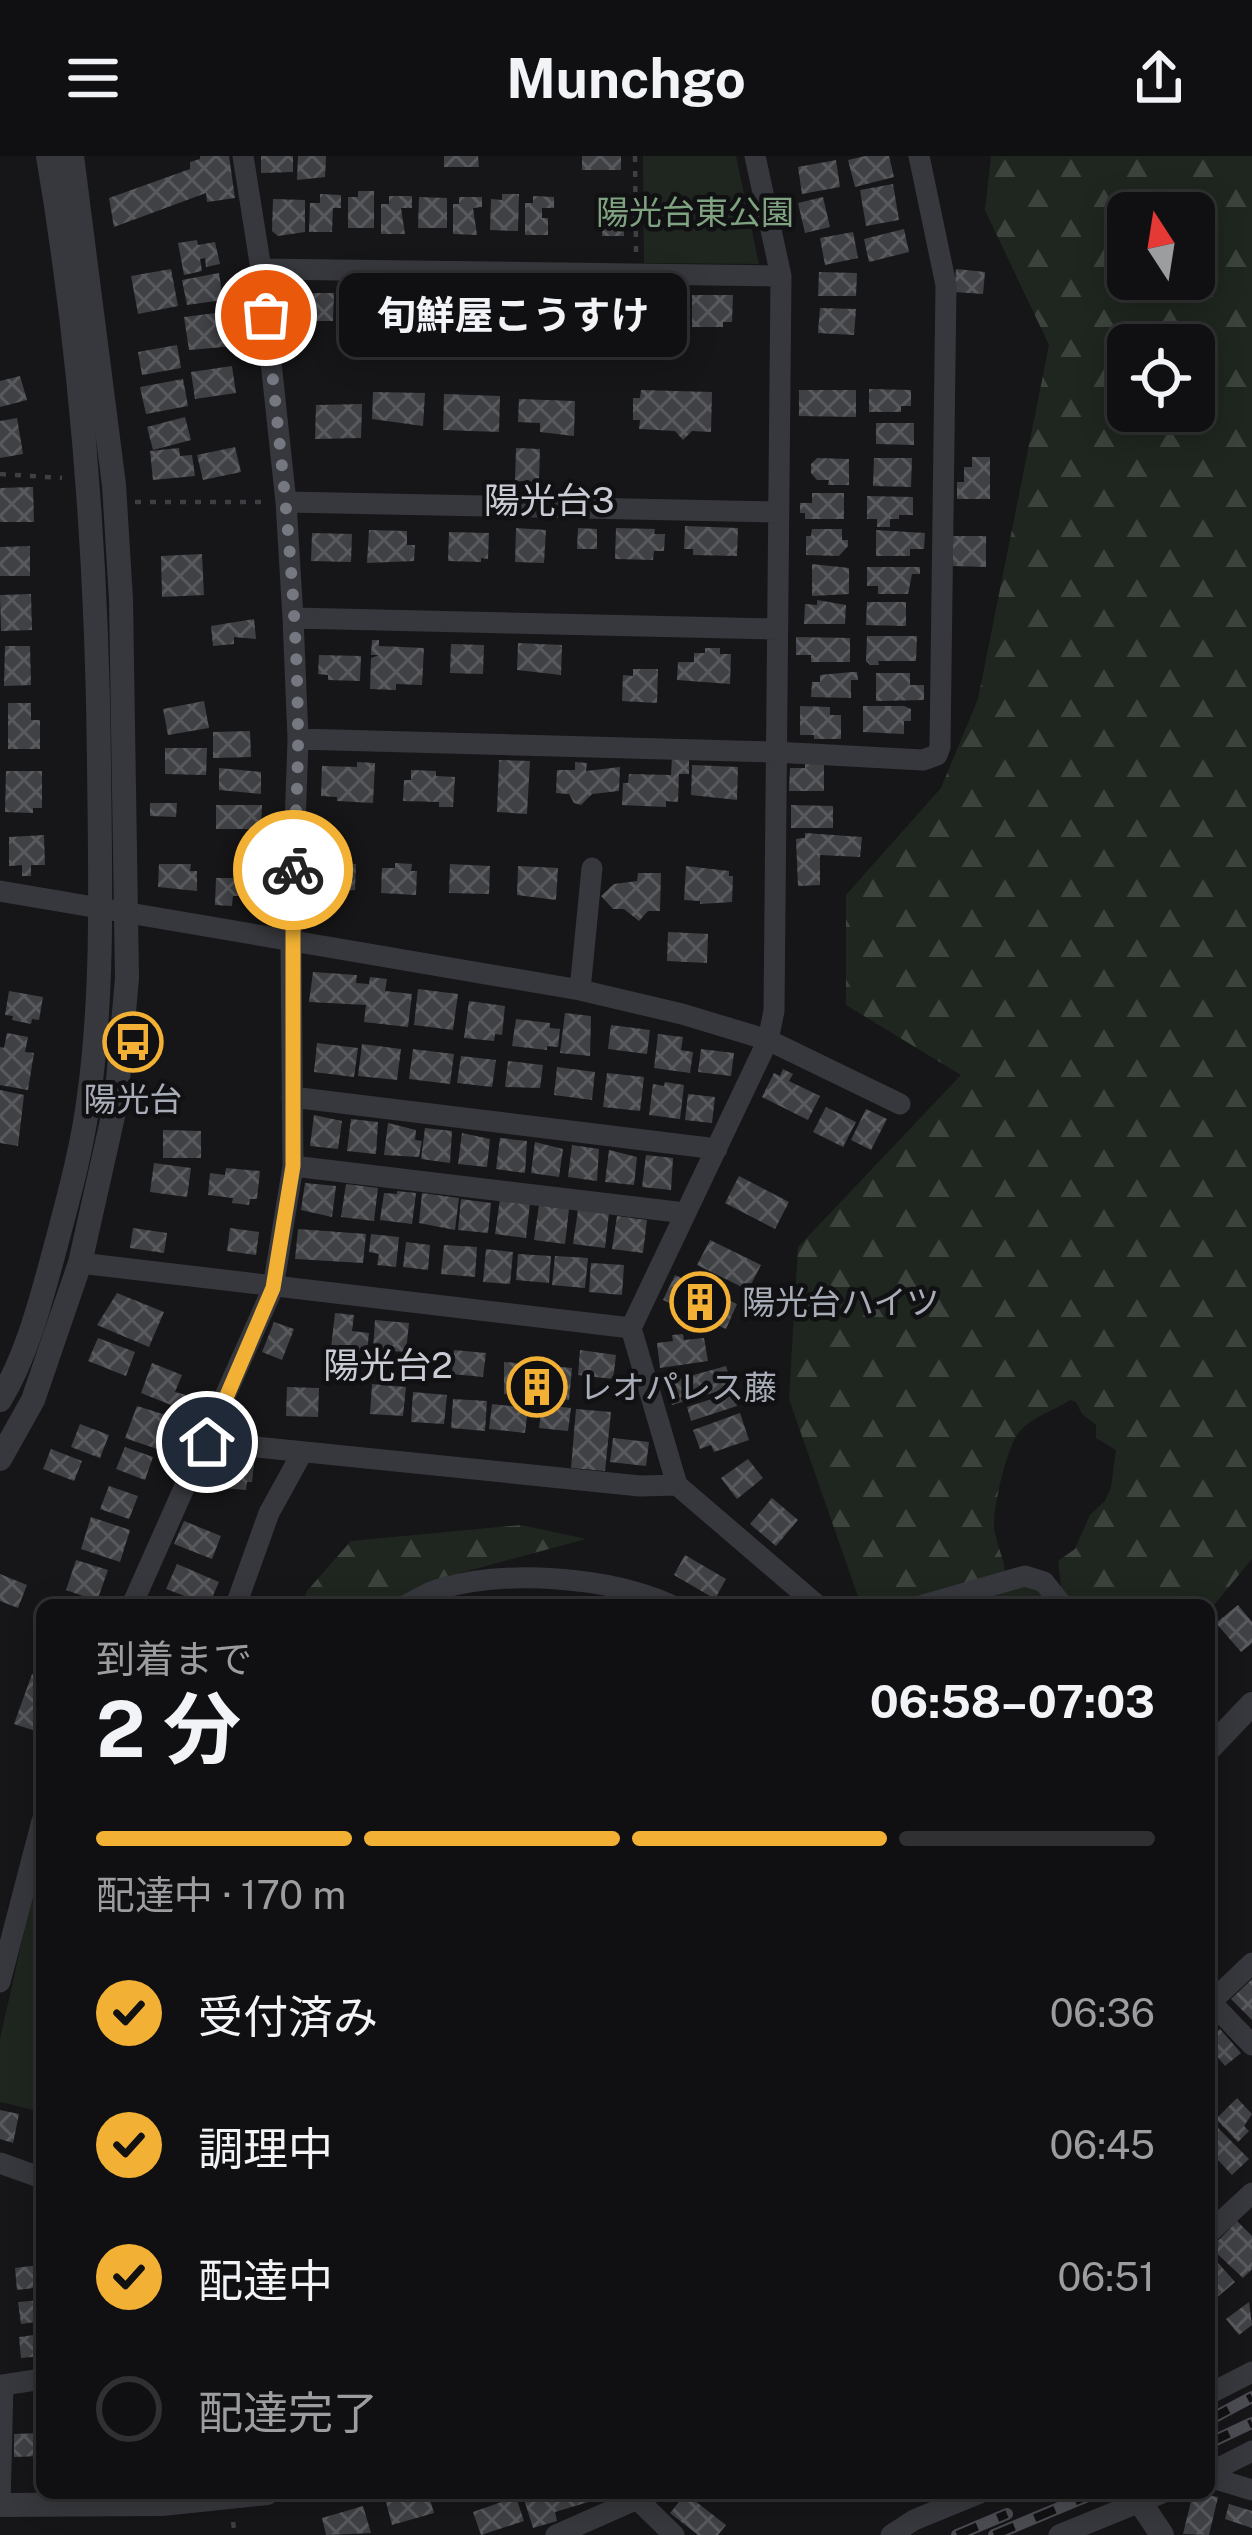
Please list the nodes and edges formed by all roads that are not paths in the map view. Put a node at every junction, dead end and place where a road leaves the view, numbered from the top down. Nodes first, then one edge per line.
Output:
1 (48, 156) edge
2 (72, 156) edge
3 (243, 156) edge
4 (755, 156) edge
5 (919, 156) edge
6 (261, 268) junction
7 (781, 276) junction
8 (286, 502) junction
9 (777, 512) junction
10 (292, 618) junction
11 (775, 629) junction
12 (298, 739) junction
13 (773, 752) junction
14 (592, 868) dead end
15 (0, 891) edge
16 (100, 908) junction
17 (128, 911) junction
18 (291, 941) junction
19 (580, 990) junction
20 (768, 1040) junction
21 (292, 1096) junction
22 (900, 1104) dead end
23 (717, 1149) junction
24 (293, 1166) junction
25 (685, 1213) junction
26 (80, 1263) junction
27 (273, 1288) junction
28 (631, 1328) junction
29 (0, 1400) edge
30 (207, 1442) junction
31 (302, 1453) junction
32 (0, 1459) edge
33 (677, 1485) junction
34 (135, 1599) edge
35 (238, 1599) edge
36 (418, 1599) edge
37 (658, 1599) edge
38 (810, 1599) edge
39 (944, 1599) edge
40 (1057, 1599) edge
41 (1252, 1703) edge
42 (1215, 1743) edge
43 (36, 1844) edge
44 (1252, 1963) edge
45 (0, 1982) edge
46 (1215, 1997) edge
47 (1215, 2007) edge
48 (1252, 2045) edge
49 (0, 2163) edge
50 (36, 2176) edge
51 (1252, 2193) edge
52 (1215, 2227) edge
53 (1252, 2372) edge
54 (36, 2380) edge
55 (1215, 2391) edge
56 (1, 2402) edge
57 (1252, 2451) edge
58 (1215, 2472) edge
59 (1215, 2477) edge
60 (1252, 2490) edge
61 (210, 2499) edge
62 (639, 2499) edge
63 (646, 2499) edge
64 (964, 2499) edge
65 (1139, 2499) edge
66 (1147, 2499) edge
67 (0, 2505) edge
68 (556, 2535) edge
69 (674, 2535) edge
70 (891, 2535) edge
71 (1059, 2535) edge
72 (1162, 2535) edge

1 - 16 street
2 - 17 street
3 - 6 street
4 - 7 street
5 - 13 street
6 - 7 street
6 - 8 street
7 - 9 street
8 - 9 street
8 - 10 street
9 - 11 street
10 - 11 street
10 - 12 street
11 - 13 street
12 - 13 street
12 - 18 street
13 - 20 street
14 - 19 street
15 - 16 street
16 - 17 street
16 - 29 street
17 - 18 street
17 - 26 street
18 - 19 street
18 - 21 street
19 - 20 street
20 - 22 street
20 - 23 street
21 - 23 street
21 - 24 street
23 - 25 street
24 - 25 street
24 - 27 street
25 - 28 street
26 - 27 street
26 - 32 street
27 - 28 street
27 - 30 street
28 - 33 street
30 - 31 street
30 - 34 street
31 - 33 street
31 - 35 street
33 - 38 street
36 - 37 street
39 - 40 street
41 - 42 street
43 - 45 street
44 - 46 street
47 - 48 street
49 - 50 street
51 - 52 street
53 - 55 street
54 - 56 street
56 - 67 street
57 - 58 street
59 - 60 street
61 - 67 street
62 - 68 street
63 - 69 street
64 - 70 street
65 - 71 street
66 - 72 street

